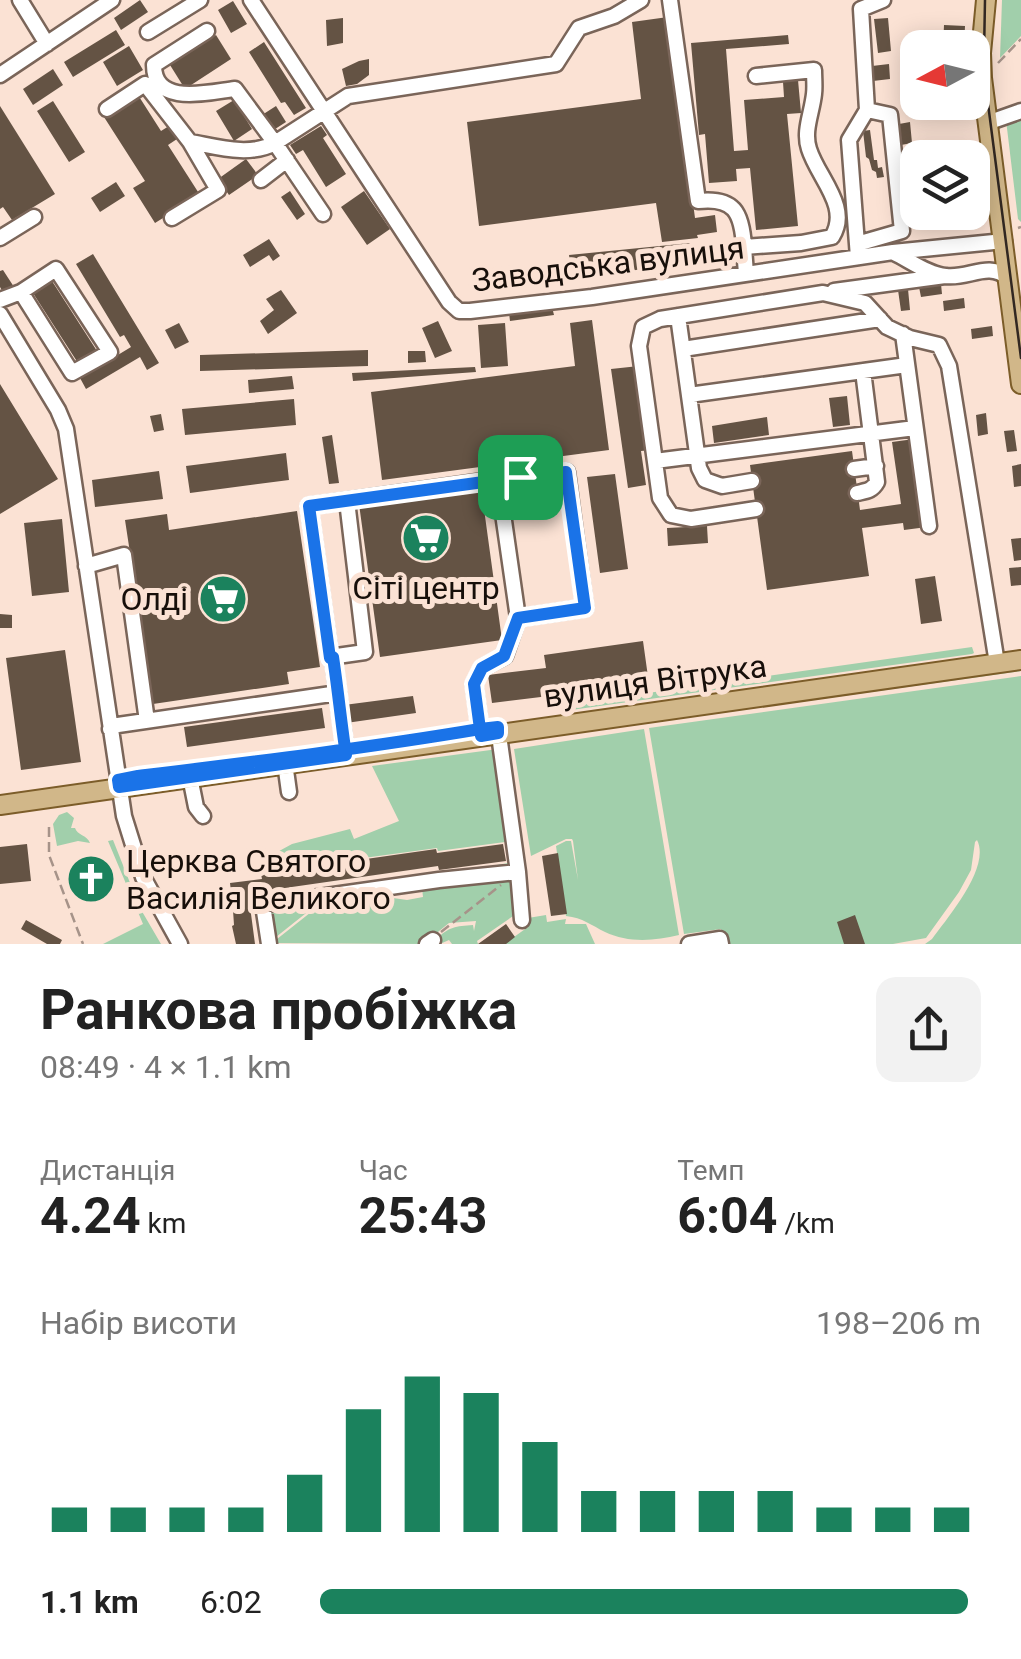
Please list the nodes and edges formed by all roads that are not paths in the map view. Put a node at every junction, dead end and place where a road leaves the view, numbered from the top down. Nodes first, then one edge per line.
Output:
1 (20, 0) edge
2 (112, 0) edge
3 (200, 0) edge
4 (251, 0) edge
5 (641, 0) edge
6 (670, 0) edge
7 (882, 0) edge
8 (990, 0) edge
9 (207, 31) dead end
10 (148, 32) dead end
11 (46, 44) junction
12 (0, 75) edge
13 (756, 76) dead end
14 (107, 110) dead end
15 (867, 110) junction
16 (1021, 111) edge
17 (325, 112) junction
18 (992, 121) junction
19 (190, 142) junction
20 (275, 143) junction
21 (287, 160) junction
22 (260, 180) dead end
23 (323, 214) dead end
24 (34, 217) dead end
25 (172, 218) dead end
26 (1, 235) edge
27 (1004, 241) junction
28 (744, 247) junction
29 (858, 251) junction
30 (894, 252) junction
31 (746, 274) junction
32 (945, 276) junction
33 (1016, 290) edge
34 (21, 292) junction
35 (823, 293) junction
36 (0, 300) edge
37 (0, 314) edge
38 (678, 316) junction
39 (880, 320) junction
40 (903, 334) junction
41 (683, 349) junction
42 (907, 365) junction
43 (863, 371) junction
44 (1021, 384) edge
45 (689, 395) junction
46 (915, 428) junction
47 (871, 434) junction
48 (698, 455) junction
49 (655, 460) junction
50 (876, 466) junction
51 (854, 469) dead end
52 (498, 480) junction
53 (752, 480) dead end
54 (857, 492) dead end
55 (346, 500) junction
56 (756, 509) dead end
57 (928, 526) dead end
58 (86, 566) junction
59 (518, 618) junction
60 (333, 657) junction
61 (1021, 657) edge
62 (996, 658) junction
63 (338, 693) junction
64 (148, 721) junction
65 (110, 728) junction
66 (489, 731) junction
67 (346, 752) junction
68 (286, 763) junction
69 (190, 777) junction
70 (119, 783) junction
71 (289, 792) dead end
72 (0, 801) edge
73 (203, 816) dead end
74 (518, 872) junction
75 (522, 920) dead end
76 (180, 944) edge
77 (269, 944) edge
78 (689, 944) edge
79 (721, 944) edge

1 - 11 street
2 - 11 street
3 - 10 street
4 - 17 street, Заводська вулиця
5 - 17 street
6 - 28 street
7 - 15 street
8 - 18 main road
9 - 20 street
11 - 12 street
13 - 28 street
14 - 19 street
15 - 29 street
15 - 29 street
16 - 18 street
17 - 20 street
17 - 31 street, Заводська вулиця
18 - 27 main road
18 - 33 main road
19 - 20 street
19 - 25 street
20 - 21 street
21 - 22 street
21 - 23 street
24 - 26 street
27 - 30 street, Заводська вулиця
27 - 33 main road
28 - 31 street
29 - 30 street, Заводська вулиця
29 - 31 street, Заводська вулиця
30 - 32 street
32 - 33 street
32 - 35 street
33 - 44 main road
34 - 34 street
34 - 36 street
35 - 38 street
35 - 39 street
37 - 58 street
38 - 41 street
38 - 49 street
39 - 40 street
39 - 41 street
40 - 42 street
40 - 62 street
41 - 45 street
42 - 43 street
42 - 46 street
43 - 45 street
43 - 47 street
45 - 48 street
46 - 47 street
46 - 57 street
47 - 48 street
47 - 50 street
48 - 49 street
48 - 53 street
49 - 56 street
50 - 51 street
50 - 54 street
52 - 55 street
52 - 59 street
52 - 59 street
55 - 60 street
55 - 60 street
58 - 64 street
58 - 65 street
59 - 66 street
60 - 63 street
61 - 62 main road, вулиця Вітрука
61 - 66 main road, вулиця Вітрука
62 - 66 main road, вулиця Вітрука
63 - 64 street
63 - 67 street
64 - 65 street
65 - 70 street
66 - 67 main road, вулиця Вітрука
66 - 74 street
67 - 68 main road, вулиця Вітрука
67 - 70 main road, вулиця Вітрука
68 - 69 main road, вулиця Вітрука
68 - 71 street
69 - 70 main road, вулиця Вітрука
69 - 73 street
70 - 72 main road, вулиця Вітрука
70 - 76 street
74 - 75 street
74 - 77 street
78 - 79 street

